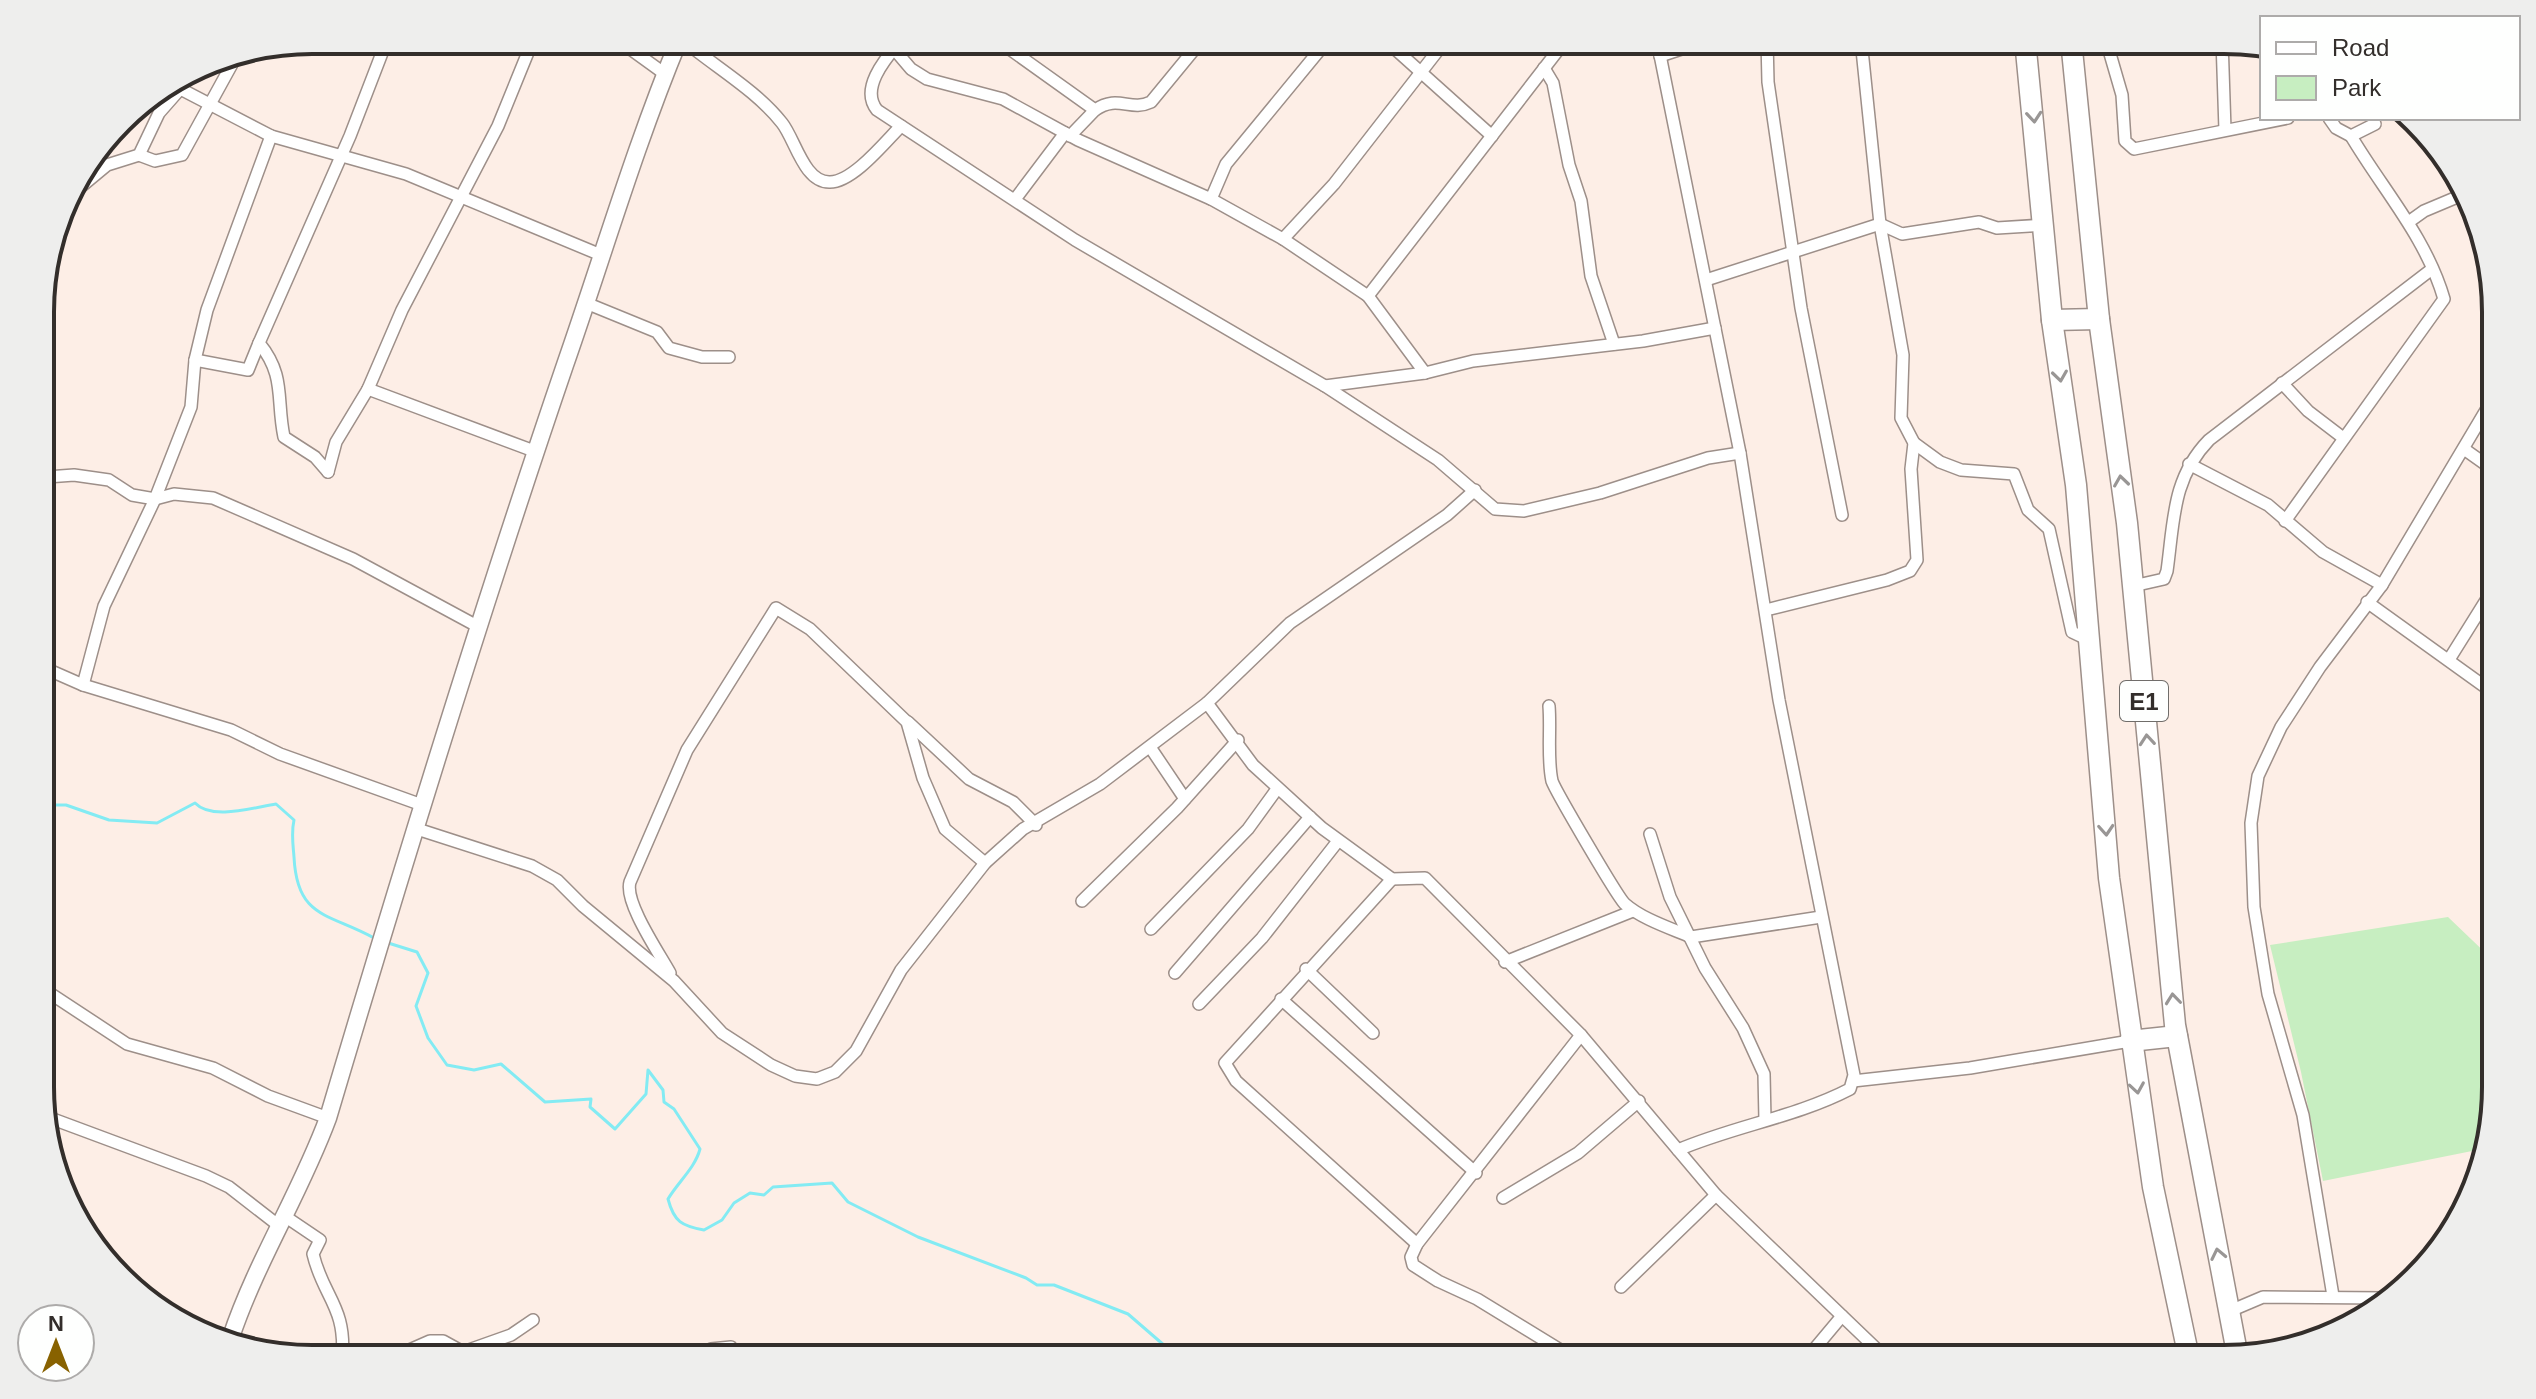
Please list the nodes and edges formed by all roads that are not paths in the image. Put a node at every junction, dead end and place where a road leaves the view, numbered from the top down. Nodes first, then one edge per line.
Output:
1 (381, 54) edge
2 (527, 54) edge
3 (637, 54) edge
4 (674, 54) edge
5 (699, 54) edge
6 (891, 54) edge
7 (903, 54) edge
8 (1017, 54) edge
9 (1190, 54) edge
10 (1316, 54) edge
11 (1400, 54) edge
12 (1435, 54) edge
13 (1555, 54) edge
14 (1666, 54) edge
15 (1767, 54) edge
16 (1862, 54) edge
17 (2026, 54) edge
18 (2072, 54) edge
19 (2110, 54) edge
20 (2222, 54) edge
21 (1660, 56) joint
22 (229, 68) edge
23 (1544, 68) junction
24 (1420, 72) junction
25 (665, 74) junction
26 (183, 89) edge
27 (168, 99) edge
28 (210, 101) junction
29 (1095, 110) junction
30 (2278, 120) edge
31 (2330, 120) edge
32 (2375, 124) dead end
33 (901, 126) junction
34 (2225, 130) junction
35 (1068, 134) junction
36 (271, 136) junction
37 (1492, 136) junction
38 (2351, 136) junction
39 (139, 155) junction
40 (339, 156) junction
41 (103, 162) edge
42 (107, 165) junction
43 (93, 176) edge
44 (461, 196) junction
45 (1016, 198) junction
46 (2455, 198) edge
47 (1211, 199) junction
48 (2410, 221) junction
49 (1880, 224) junction
50 (2044, 225) junction
51 (1283, 239) junction
52 (1793, 251) junction
53 (601, 255) junction
54 (2432, 269) junction
55 (1706, 280) junction
56 (1368, 296) junction
57 (586, 303) junction
58 (2099, 319) junction
59 (2052, 320) junction
60 (1715, 328) junction
61 (259, 343) junction
62 (1614, 344) junction
63 (729, 357) dead end
64 (195, 360) junction
65 (1425, 373) junction
66 (2282, 383) junction
67 (1325, 386) junction
68 (368, 389) junction
69 (2481, 419) edge
70 (2342, 437) junction
71 (1914, 443) junction
72 (2464, 449) junction
73 (534, 451) junction
74 (1740, 453) junction
75 (2481, 461) edge
76 (2189, 464) junction
77 (54, 476) edge
78 (1475, 490) junction
79 (155, 499) junction
80 (1842, 515) dead end
81 (2285, 521) junction
82 (2382, 585) junction
83 (2133, 586) junction
84 (2367, 602) junction
85 (2481, 608) edge
86 (1766, 610) junction
87 (477, 626) junction
88 (2091, 641) junction
89 (2450, 658) junction
90 (54, 672) edge
91 (2481, 683) edge
92 (83, 685) junction
93 (1207, 703) junction
94 (1549, 706) dead end
95 (907, 722) junction
96 (1238, 740) junction
97 (1150, 747) junction
98 (1277, 789) junction
99 (1185, 799) junction
100 (422, 805) junction
101 (1310, 817) junction
102 (1036, 825) junction
103 (414, 828) junction
104 (1650, 834) dead end
105 (1338, 841) junction
106 (985, 863) junction
107 (1392, 879) junction
108 (1082, 901) dead end
109 (1633, 911) junction
110 (1821, 917) junction
111 (1151, 929) dead end
112 (1691, 937) junction
113 (1505, 962) junction
114 (1306, 969) junction
115 (1175, 973) dead end
116 (674, 981) junction
117 (54, 996) edge
118 (1281, 999) junction
119 (1199, 1004) dead end
120 (1373, 1033) dead end
121 (1581, 1035) junction
122 (2177, 1036) junction
123 (2130, 1041) junction
124 (1853, 1081) junction
125 (1639, 1101) junction
126 (328, 1118) junction
127 (56, 1120) edge
128 (1765, 1120) junction
129 (1678, 1150) junction
130 (1476, 1173) junction
131 (1716, 1195) junction
132 (1503, 1198) dead end
133 (280, 1220) junction
134 (1417, 1244) junction
135 (1621, 1287) dead end
136 (2333, 1296) junction
137 (2372, 1298) edge
138 (2230, 1311) junction
139 (1842, 1316) junction
140 (533, 1320) dead end
141 (233, 1332) edge
142 (1550, 1344) edge
143 (1818, 1344) edge
144 (1872, 1344) edge
145 (2186, 1344) edge
146 (2236, 1344) edge
147 (342, 1345) edge
148 (421, 1345) edge
149 (450, 1345) edge
150 (483, 1345) edge

1 - 40 street
2 - 44 street
3 - 25 street
4 - 25 main road
5 - 33 street
6 - 33 street
7 - 35 street
8 - 29 street
9 - 29 street
10 - 47 street
11 - 24 street
12 - 24 street
13 - 23 street
14 - 21 street
15 - 52 street
16 - 49 street
17 -> 50 highway, E1
18 - 58 highway, E1
19 - 34 street
20 - 34 street
21 - 55 street
22 - 28 street
23 - 37 street
23 - 62 street
24 - 37 street
24 - 51 street
25 - 53 main road
26 - 28 street
27 - 39 street
28 - 36 street
28 - 39 street
29 - 35 street
30 - 34 street
31 - 38 street
32 - 38 street
33 - 45 street
35 - 45 street
35 - 47 street
36 - 40 street
36 - 64 street
37 - 56 street
38 - 48 street
39 - 42 street
40 - 44 street
40 - 61 street
41 - 42 street
42 - 43 street
44 - 53 street
44 - 68 street
45 - 67 street
46 - 48 street
47 - 51 street
48 - 54 street
49 - 50 street
49 - 52 street
49 - 71 street
50 - 59 highway, E1
51 - 56 street
52 - 55 street
52 - 80 street
53 - 57 main road
54 - 66 street
54 - 70 street
55 - 60 street
56 - 65 street
57 - 63 street
57 - 73 main road
58 - 59 highway
83 -> 58 highway, E1
59 -> 88 highway, E1
60 - 62 street
60 - 74 street
61 - 64 street
61 - 68 street
62 - 65 street
64 - 79 street
65 - 67 street
66 - 70 street
66 - 76 street
67 - 78 street
68 - 73 street
69 - 72 street
70 - 81 street
71 - 86 street
71 - 88 street
72 - 75 street
72 - 82 street
73 - 87 main road
74 - 78 street
74 - 86 street
76 - 81 street
76 - 83 street
77 - 79 street
78 - 93 street
79 - 87 street
79 - 92 street
81 - 82 street
82 - 84 street
122 -> 83 highway, E1
84 - 89 street
84 - 136 street
85 - 89 street
86 - 110 street
87 - 100 main road
88 -> 123 highway, E1
89 - 91 street
90 - 92 street
92 - 100 street
93 - 96 street
93 - 97 street
94 - 109 street
95 - 102 street
95 - 106 street
95 - 116 street
96 - 98 street
96 - 99 street
97 - 99 street
97 - 102 street
98 - 101 street
98 - 111 street
99 - 108 street
100 - 103 main road
101 - 105 street
101 - 115 street
102 - 106 street
103 - 116 street
103 - 126 main road
104 - 112 street
105 - 107 street
105 - 119 street
106 - 116 street
107 - 113 street
107 - 114 street
109 - 112 street
109 - 113 street
110 - 112 street
110 - 124 street
112 - 128 street
113 - 121 street
114 - 118 street
114 - 120 street
117 - 126 street
118 - 130 street
118 - 134 street
121 - 125 street
121 - 130 street
122 - 123 highway
138 -> 122 highway, E1
123 - 124 street
123 -> 145 highway, E1
124 - 128 street
125 - 129 street
125 - 132 street
126 - 133 main road
127 - 133 street
128 - 129 street
129 - 131 street
130 - 134 street
131 - 135 street
131 - 139 street
133 - 141 main road
133 - 147 street
134 - 142 street
136 - 137 street
136 - 138 street
138 - 146 highway, E1
139 - 143 street
139 - 144 street
140 - 150 street
148 - 149 street

